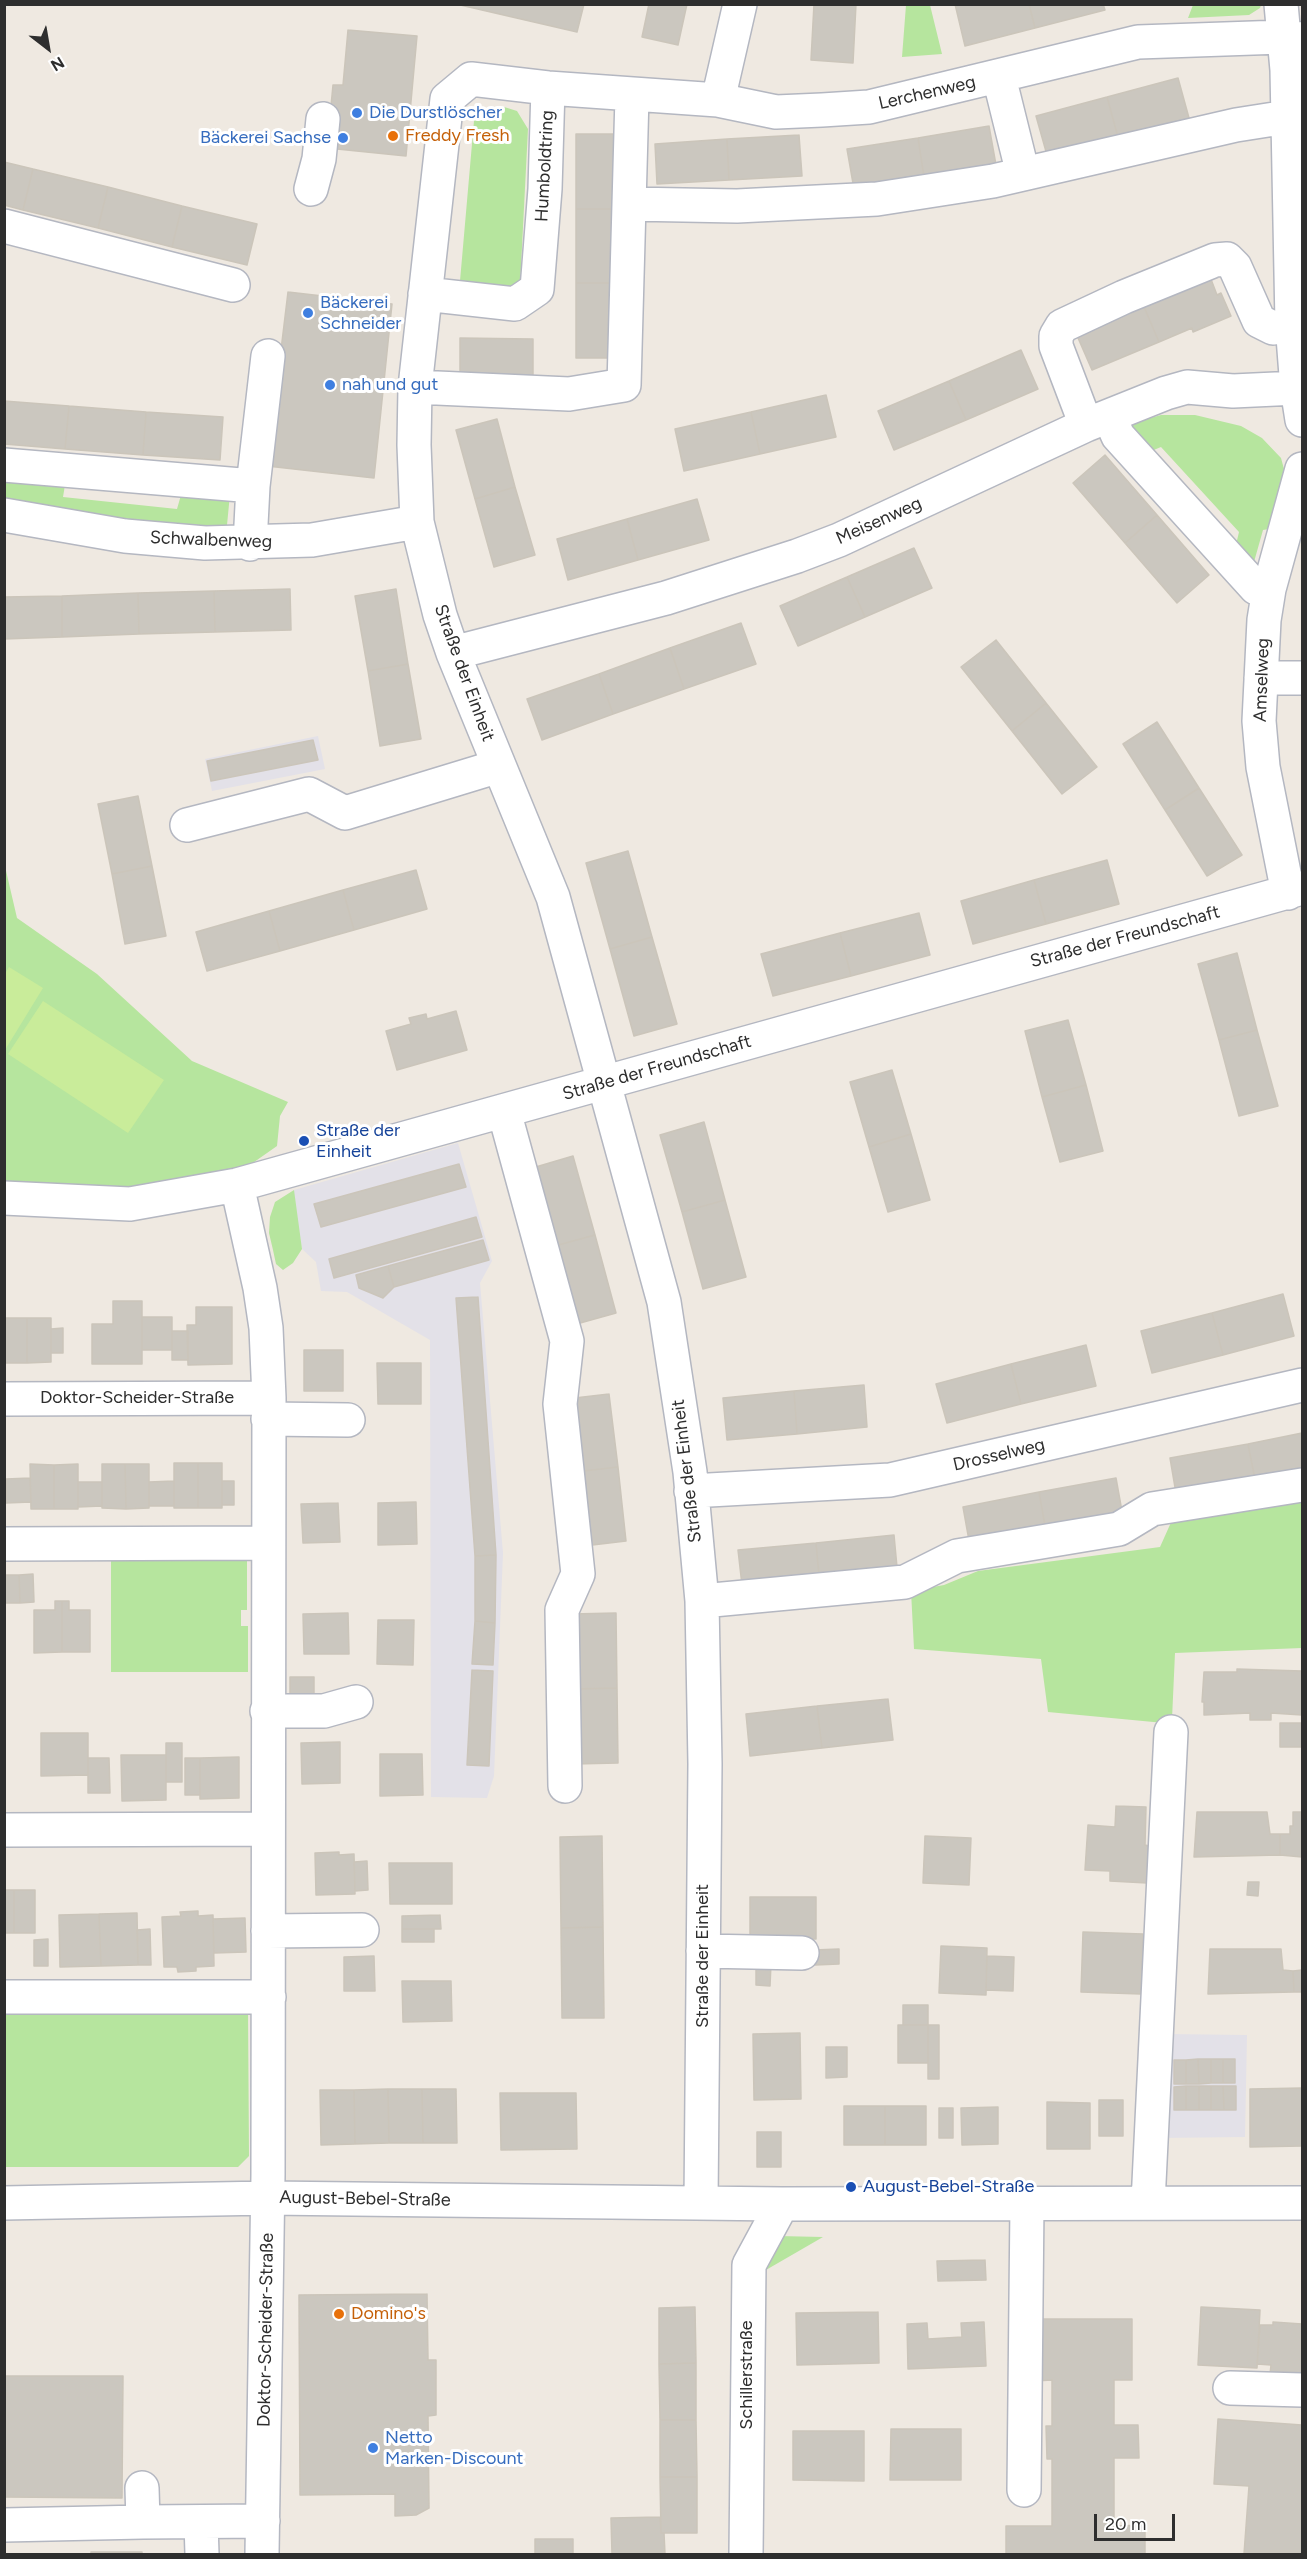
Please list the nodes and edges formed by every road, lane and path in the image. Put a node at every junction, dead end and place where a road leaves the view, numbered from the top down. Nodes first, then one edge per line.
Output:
1 (740, 4) edge
2 (1281, 4) edge
3 (1292, 38) edge
4 (999, 77) junction
5 (548, 88) junction
6 (632, 96) junction
7 (718, 100) junction
8 (1287, 117) junction
9 (323, 119) dead end
10 (1023, 174) junction
11 (311, 189) dead end
12 (630, 204) junction
13 (4, 226) edge
14 (426, 282) junction
15 (233, 285) dead end
16 (1292, 324) junction
17 (268, 356) dead end
18 (415, 387) junction
19 (1297, 388) junction
20 (1302, 420) edge
21 (1098, 421) junction
22 (4, 465) edge
23 (1302, 470) edge
24 (253, 486) junction
25 (4, 515) edge
26 (417, 522) junction
27 (250, 544) junction
28 (1269, 589) junction
29 (453, 652) junction
30 (1261, 678) junction
31 (1302, 678) edge
32 (499, 766) junction
33 (187, 825) dead end
34 (1295, 890) edge
35 (606, 1082) junction
36 (504, 1111) junction
37 (237, 1185) junction
38 (4, 1198) edge
39 (1302, 1385) edge
40 (4, 1399) edge
41 (268, 1409) junction
42 (348, 1420) dead end
43 (1302, 1485) edge
44 (691, 1491) junction
45 (268, 1543) junction
46 (4, 1544) edge
47 (702, 1601) junction
48 (356, 1702) dead end
49 (267, 1711) junction
50 (1171, 1732) dead end
51 (565, 1786) dead end
52 (268, 1829) junction
53 (4, 1830) edge
54 (362, 1930) dead end
55 (268, 1931) junction
56 (703, 1951) junction
57 (802, 1953) dead end
58 (4, 1997) edge
59 (269, 1997) junction
60 (268, 2198) junction
61 (701, 2202) junction
62 (1148, 2203) junction
63 (1302, 2203) edge
64 (4, 2204) edge
65 (782, 2204) junction
66 (1026, 2204) junction
67 (1230, 2388) dead end
68 (1302, 2390) edge
69 (142, 2488) dead end
70 (1024, 2490) dead end
71 (263, 2521) junction
72 (143, 2523) junction
73 (201, 2523) junction
74 (4, 2524) edge
75 (202, 2554) edge
76 (262, 2554) edge
77 (746, 2554) edge

1 - 7 street
2 - 3 street
3 - 4 street, Lerchenweg
3 - 8 street
4 - 7 street, Lerchenweg
4 - 10 street
5 - 6 street, Lerchenweg
5 - 14 street, Humboldtring
5 - 14 street, Humboldtring
6 - 7 street, Lerchenweg
6 - 12 street
8 - 10 street
8 - 16 street
9 - 11 street
10 - 12 street
12 - 18 street
13 - 15 street
14 - 18 street, Straße der Einheit
16 - 19 street
16 - 21 street
17 - 24 street
18 - 26 street, Straße der Einheit
19 - 20 street
19 - 21 street, Meisenweg
21 - 28 street
21 - 29 street, Meisenweg
22 - 24 street
23 - 28 street, Amselweg
24 - 27 street
25 - 27 street, Schwalbenweg
26 - 27 street, Schwalbenweg
26 - 29 street, Straße der Einheit
28 - 30 street, Amselweg
29 - 32 street, Straße der Einheit
30 - 31 street
30 - 34 street, Amselweg
32 - 33 street, Straße der Einheit
32 - 35 street, Straße der Einheit
34 - 35 street, Straße der Freundschaft
35 - 36 street, Straße der Freundschaft
35 - 44 street, Straße der Einheit
36 - 37 street, Straße der Freundschaft
36 - 51 street
37 - 38 street, Straße der Freundschaft
37 - 41 street, Doktor-Scheider-Straße
39 - 44 street, Drosselweg
40 - 41 street, Doktor-Scheider-Straße
41 - 42 street, Doktor-Scheider-Straße
41 - 45 street, Doktor-Scheider-Straße
43 - 47 street
44 - 47 street, Straße der Einheit
45 - 46 street
45 - 49 street, Doktor-Scheider-Straße
47 - 56 street, Straße der Einheit
48 - 49 street
49 - 52 street, Doktor-Scheider-Straße
50 - 62 street
52 - 53 street
52 - 55 street, Doktor-Scheider-Straße
54 - 55 street
55 - 59 street, Doktor-Scheider-Straße
56 - 57 street
56 - 61 street, Straße der Einheit
58 - 59 street
59 - 60 street, Doktor-Scheider-Straße
60 - 61 street, August-Bebel-Straße
60 - 64 street, August-Bebel-Straße
60 - 71 street, Doktor-Scheider-Straße
61 - 65 street, August-Bebel-Straße
62 - 63 street, August-Bebel-Straße
62 - 66 street, August-Bebel-Straße
65 - 66 street, August-Bebel-Straße
65 - 77 street, Schillerstraße
66 - 70 street
67 - 68 street
69 - 72 street
71 - 73 street
71 - 76 street, Doktor-Scheider-Straße
72 - 73 street
72 - 74 street
73 - 75 street

